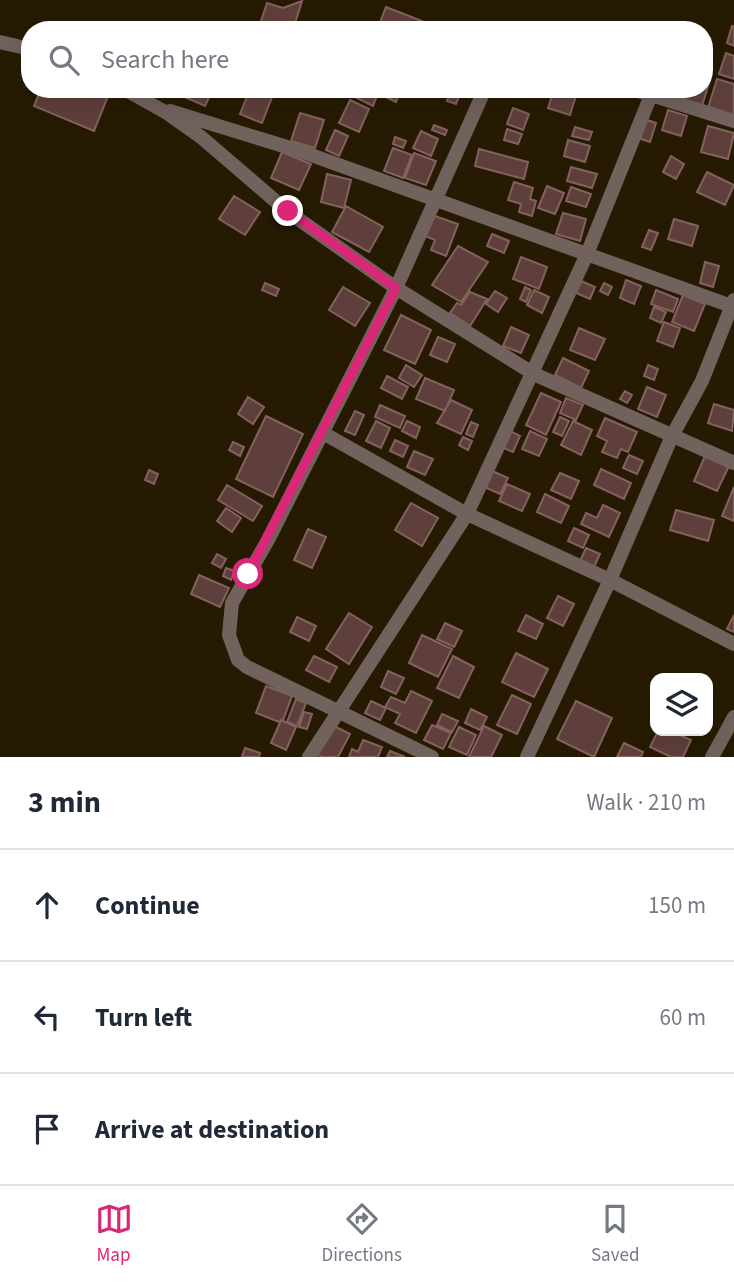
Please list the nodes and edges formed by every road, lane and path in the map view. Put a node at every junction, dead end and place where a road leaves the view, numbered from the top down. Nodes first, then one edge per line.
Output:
1 (0, 42) edge
2 (21, 47) edge
3 (140, 98) edge
4 (481, 98) edge
5 (650, 98) edge
6 (661, 98) edge
7 (157, 107) junction
8 (734, 121) edge
9 (436, 201) junction
10 (587, 254) junction
11 (396, 288) junction
12 (733, 304) edge
13 (534, 374) junction
14 (323, 433) junction
15 (672, 436) junction
16 (734, 463) edge
17 (467, 514) junction
18 (610, 580) junction
19 (734, 644) edge
20 (336, 712) junction
21 (734, 717) edge
22 (309, 757) edge
23 (432, 757) edge
24 (527, 757) edge
25 (712, 757) edge

1 - 2 street
3 - 7 street
4 - 9 street
5 - 10 street
6 - 8 street
7 - 9 street
7 - 11 street
9 - 10 street
9 - 11 street
10 - 12 street
10 - 13 street
11 - 13 street
11 - 14 street
12 - 15 street
13 - 15 street
13 - 17 street
14 - 17 street
14 - 20 street
15 - 16 street
15 - 18 street
17 - 18 street
17 - 20 street
18 - 19 street
18 - 24 street
20 - 22 street
20 - 23 street
21 - 25 street

